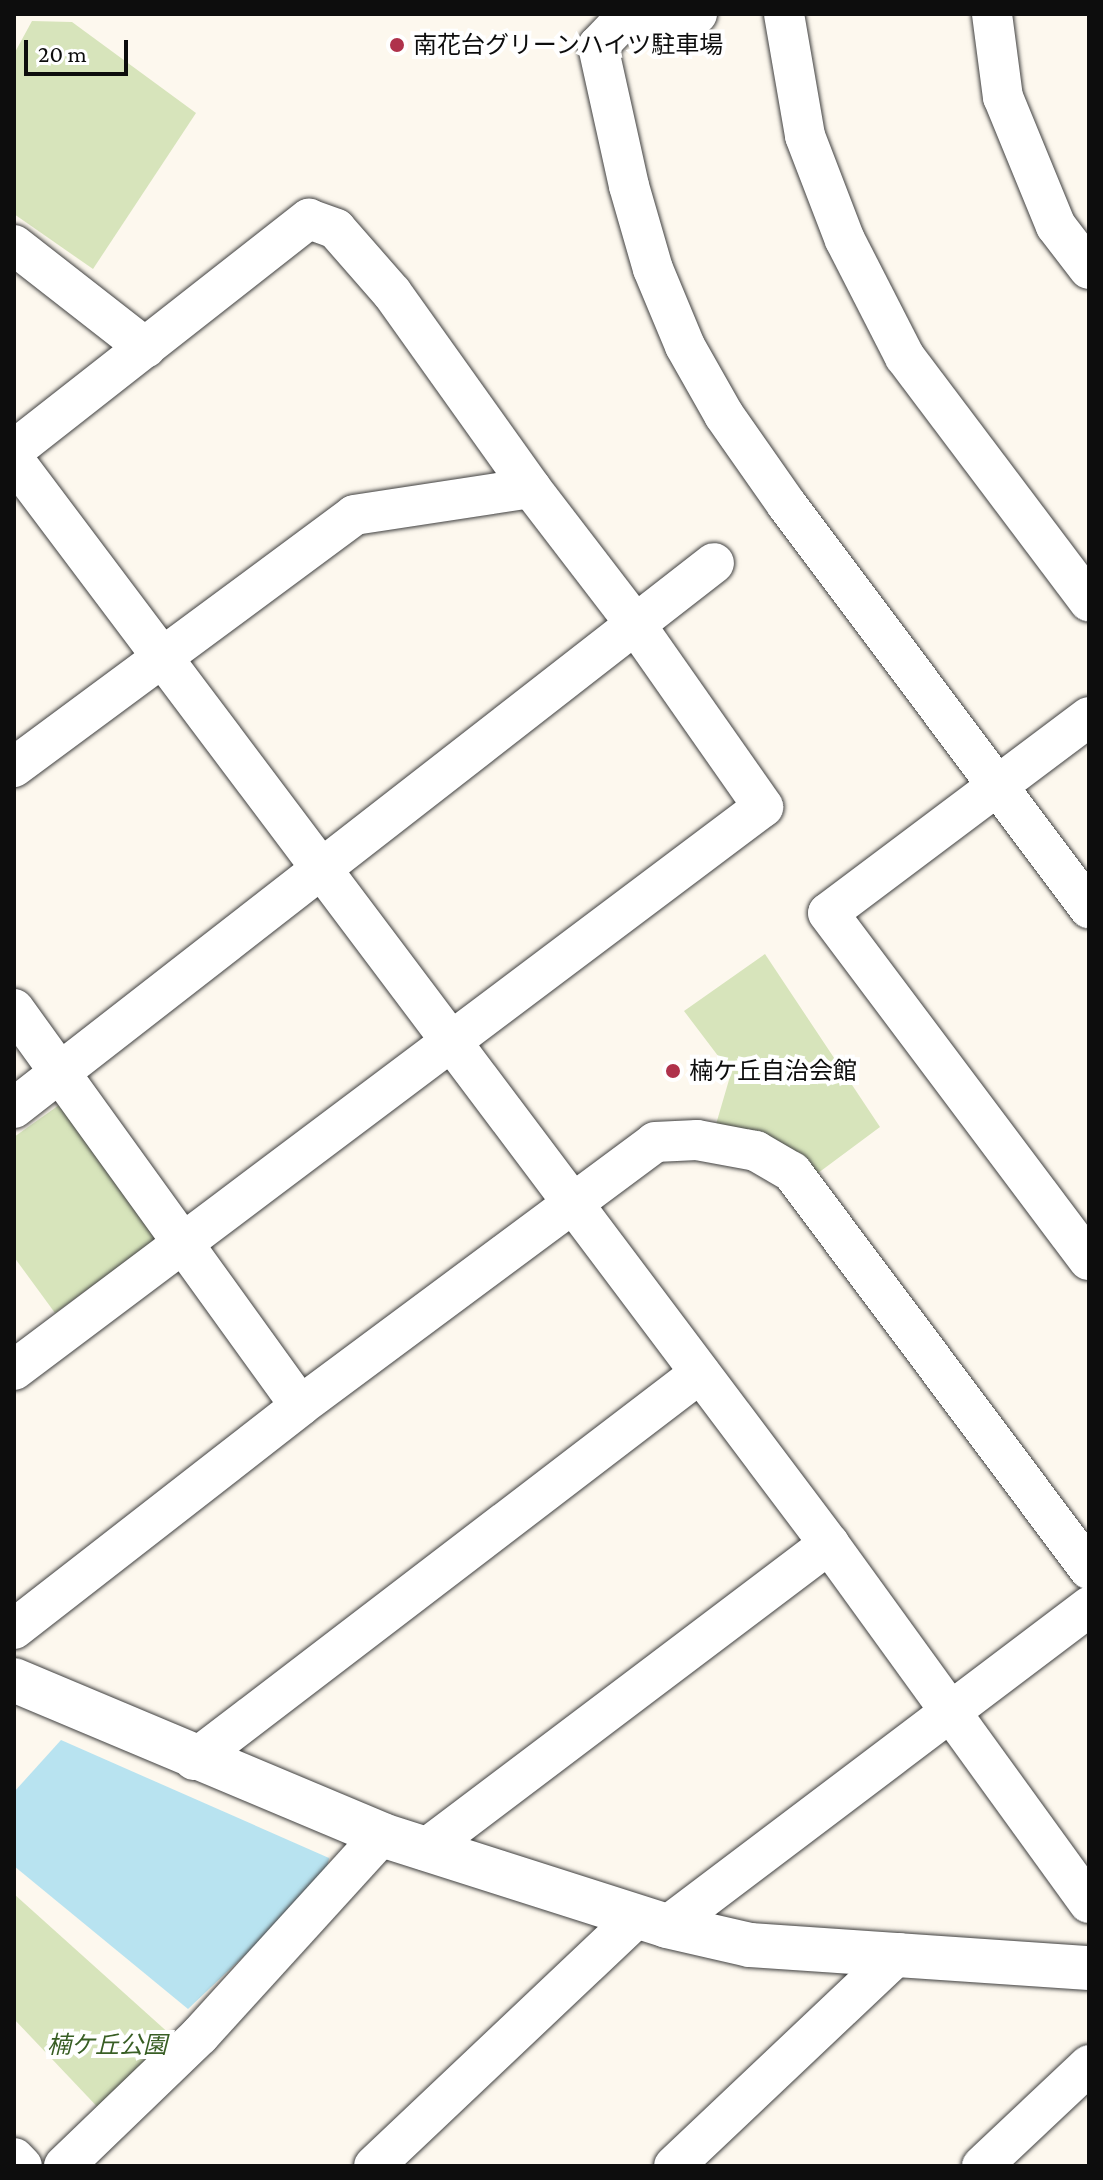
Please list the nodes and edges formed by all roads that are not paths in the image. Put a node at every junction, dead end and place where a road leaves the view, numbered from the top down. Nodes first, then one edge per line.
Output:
1 (697, 14) edge
2 (784, 14) edge
3 (992, 14) edge
4 (14, 245) edge
5 (1089, 269) edge
6 (146, 348) junction
7 (14, 450) edge
8 (14, 460) edge
9 (531, 488) junction
10 (714, 563) dead end
11 (1089, 601) edge
12 (633, 621) junction
13 (162, 660) junction
14 (1089, 717) edge
15 (14, 767) edge
16 (997, 787) junction
17 (319, 870) junction
18 (1089, 908) edge
19 (14, 1009) edge
20 (448, 1039) junction
21 (60, 1072) junction
22 (14, 1108) edge
23 (573, 1204) junction
24 (184, 1240) junction
25 (1089, 1260) edge
26 (14, 1370) edge
27 (700, 1373) junction
28 (300, 1406) junction
29 (829, 1544) junction
30 (1089, 1569) edge
31 (1089, 1607) edge
32 (14, 1629) edge
33 (14, 1680) edge
34 (950, 1716) junction
35 (194, 1760) junction
36 (382, 1835) junction
37 (424, 1850) junction
38 (1089, 1903) edge
39 (652, 1921) junction
40 (899, 1953) junction
41 (1089, 1968) edge
42 (1089, 2065) edge
43 (14, 2158) edge
44 (693, 2160) edge
45 (22, 2166) edge
46 (64, 2166) edge
47 (374, 2166) edge
48 (982, 2166) edge

1 - 16 street
2 - 11 street
3 - 5 street
4 - 6 street
6 - 7 street
6 - 9 street
8 - 13 street
9 - 12 street
9 - 13 street
10 - 12 street
12 - 17 street
12 - 20 street
13 - 15 street
13 - 17 street
14 - 16 street
16 - 18 street
16 - 25 street
17 - 20 street
17 - 21 street
19 - 21 street
20 - 23 street
20 - 24 street
21 - 22 street
21 - 24 street
23 - 27 street
23 - 28 street
23 - 30 street
24 - 26 street
24 - 28 street
27 - 29 street
27 - 35 street
28 - 32 street
29 - 34 street
29 - 37 street
31 - 34 street
33 - 35 street
34 - 38 street
34 - 39 street
35 - 36 street
36 - 37 street
36 - 46 street
37 - 39 street
39 - 40 street
39 - 47 street
40 - 41 street
40 - 44 street
42 - 48 street
43 - 45 street

